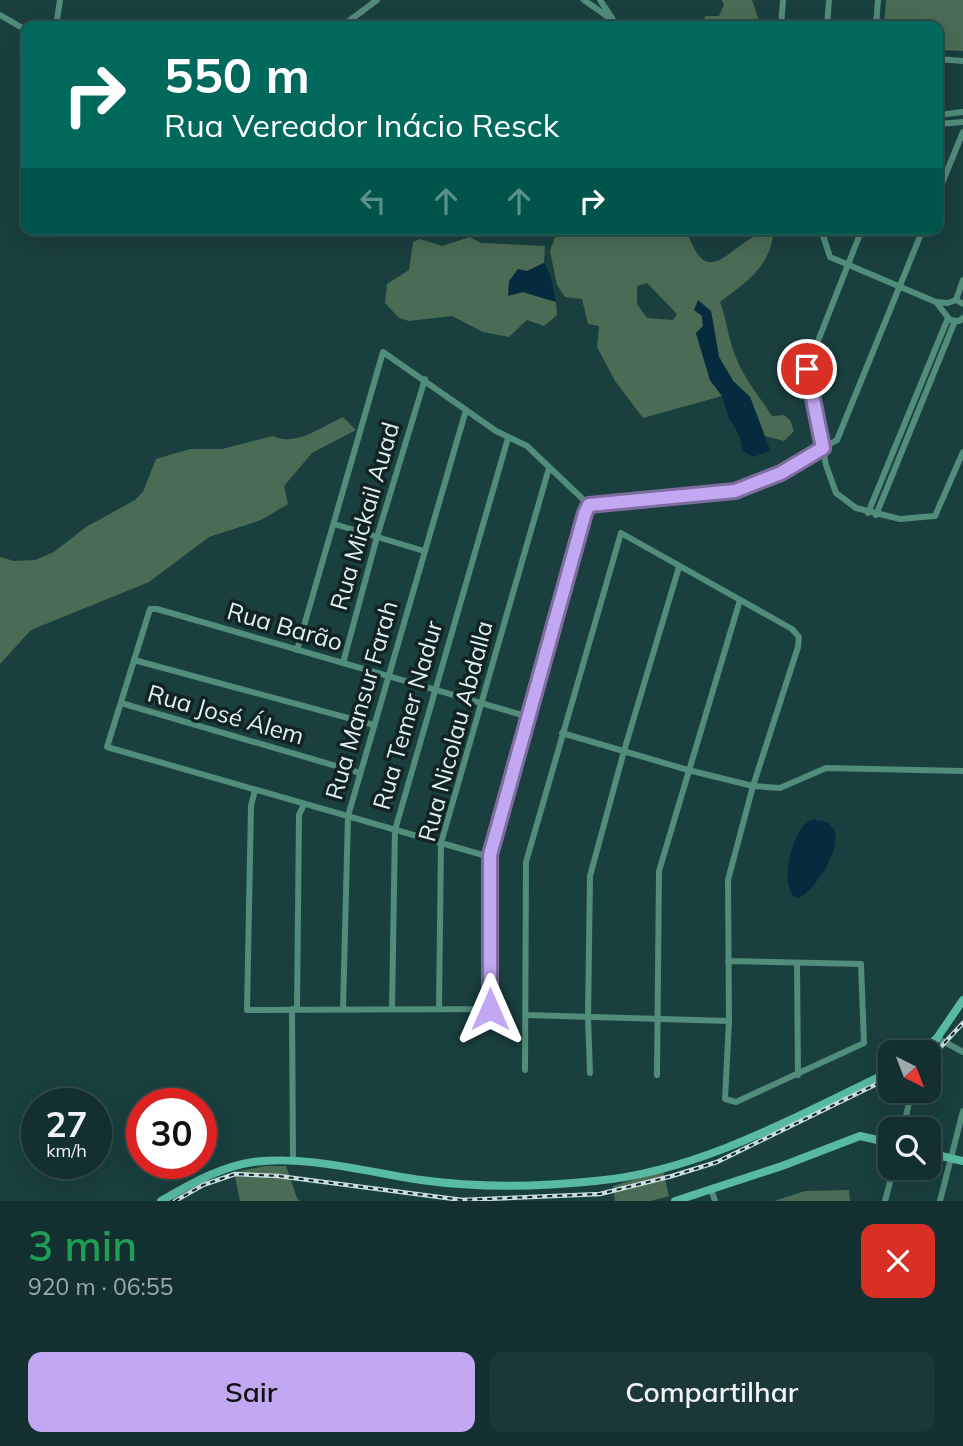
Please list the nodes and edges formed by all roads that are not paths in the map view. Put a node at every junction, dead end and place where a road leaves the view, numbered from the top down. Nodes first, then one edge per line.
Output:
1 (60, 0) edge
2 (377, 0) edge
3 (584, 0) edge
4 (600, 0) edge
5 (783, 0) edge
6 (829, 0) edge
7 (878, 0) edge
8 (0, 15) edge
9 (57, 21) edge
10 (349, 21) edge
11 (614, 21) edge
12 (616, 21) edge
13 (781, 21) edge
14 (827, 21) edge
15 (876, 21) edge
16 (21, 27) edge
17 (943, 59) edge
18 (963, 61) edge
19 (963, 112) edge
20 (943, 114) edge
21 (963, 122) edge
22 (943, 124) edge
23 (963, 132) edge
24 (943, 181) edge
25 (823, 235) edge
26 (860, 235) edge
27 (921, 235) edge
28 (847, 266) junction
29 (963, 280) edge
30 (899, 288) junction
31 (936, 302) junction
32 (956, 302) edge
33 (956, 318) edge
34 (425, 380) junction
35 (466, 410) junction
36 (508, 438) junction
37 (823, 448) junction
38 (963, 452) edge
39 (549, 468) junction
40 (589, 505) junction
41 (868, 513) junction
42 (876, 515) junction
43 (334, 524) junction
44 (377, 537) junction
45 (424, 551) junction
46 (679, 567) junction
47 (740, 600) junction
48 (297, 650) junction
49 (134, 660) junction
50 (343, 663) junction
51 (388, 676) junction
52 (434, 690) junction
53 (121, 703) junction
54 (480, 703) junction
55 (529, 717) junction
56 (374, 725) junction
57 (562, 733) junction
58 (624, 751) junction
59 (688, 770) junction
60 (963, 771) edge
61 (360, 773) junction
62 (753, 786) junction
63 (255, 790) junction
64 (304, 804) junction
65 (348, 816) junction
66 (395, 830) junction
67 (441, 843) junction
68 (490, 855) junction
69 (728, 961) junction
70 (797, 962) junction
71 (963, 1000) edge
72 (294, 1009) junction
73 (343, 1009) junction
74 (392, 1009) junction
75 (439, 1009) junction
76 (526, 1015) junction
77 (588, 1017) junction
78 (657, 1018) junction
79 (729, 1021) junction
80 (937, 1038) joint
81 (963, 1052) edge
82 (525, 1070) dead end
83 (590, 1073) dead end
84 (657, 1075) dead end
85 (797, 1075) junction
86 (878, 1077) edge
87 (963, 1111) edge
88 (878, 1140) edge
89 (941, 1156) edge
90 (951, 1158) junction
91 (293, 1160) junction
92 (963, 1161) edge
93 (891, 1180) edge
94 (711, 1189) junction
95 (161, 1201) edge
96 (675, 1201) edge
97 (715, 1201) edge
98 (885, 1201) edge
99 (940, 1201) edge

1 - 9 street
2 - 10 street
3 - 11 street
4 - 12 street
5 - 13 street
6 - 14 street
7 - 15 street
8 - 16 street
17 - 18 street
19 - 20 street
21 - 22 street
23 - 24 street
25 - 28 street
26 - 28 street
27 - 30 street
28 - 30 street
28 - 37 street
29 - 32 street
30 - 31 street
30 - 37 street
31 - 32 street
31 - 33 street
32 - 33 street
33 - 41 street
33 - 42 street
34 - 35 street
34 - 43 street
34 - 44 street, Rua Mickail Auad
35 - 36 street
35 - 45 street, Rua Mansur Farah
36 - 39 street
36 - 52 street, Rua Temer Nadur
37 - 40 street
37 - 41 street
38 - 42 street
39 - 40 street
39 - 54 street, Rua Nicolau Abdalla
40 - 55 street
41 - 42 street
43 - 44 street
43 - 48 street
44 - 45 street
44 - 50 street, Rua Mickail Auad
45 - 51 street, Rua Mansur Farah
46 - 47 street
46 - 57 street
46 - 58 street
47 - 59 street
47 - 62 street
48 - 49 street, Rua Barão
48 - 50 street, Rua Barão
49 - 53 street
49 - 56 street
50 - 51 street, Rua Barão
51 - 52 street, Rua Barão
51 - 56 street, Rua Mansur Farah
52 - 54 street, Rua Barão
52 - 66 street, Rua Temer Nadur
53 - 61 street, Rua José Álem
53 - 63 street
54 - 55 street, Rua Barão
54 - 67 street, Rua Nicolau Abdalla
55 - 68 street
56 - 61 street, Rua Mansur Farah
57 - 58 street
57 - 76 street
58 - 59 street
58 - 77 street
59 - 62 street
59 - 78 street
60 - 62 street
61 - 65 street, Rua Mansur Farah
62 - 69 street
63 - 64 street
63 - 72 street
64 - 65 street
64 - 72 street
65 - 66 street
65 - 73 street, Rua Mansur Farah
66 - 67 street
66 - 74 street, Rua Temer Nadur
67 - 68 street
67 - 75 street, Rua Nicolau Abdalla
68 - 75 street
69 - 70 street
69 - 79 street
70 - 85 street
70 - 85 street
71 - 80 street
72 - 73 street
72 - 91 street
73 - 74 street
74 - 75 street
76 - 77 street
76 - 82 street
77 - 78 street
77 - 83 street
78 - 79 street
78 - 84 street
79 - 85 street
80 - 81 street
86 - 91 street
87 - 90 street
88 - 94 street
89 - 90 street
90 - 92 street
90 - 99 street
91 - 95 street
93 - 98 street
94 - 96 street
94 - 97 street

